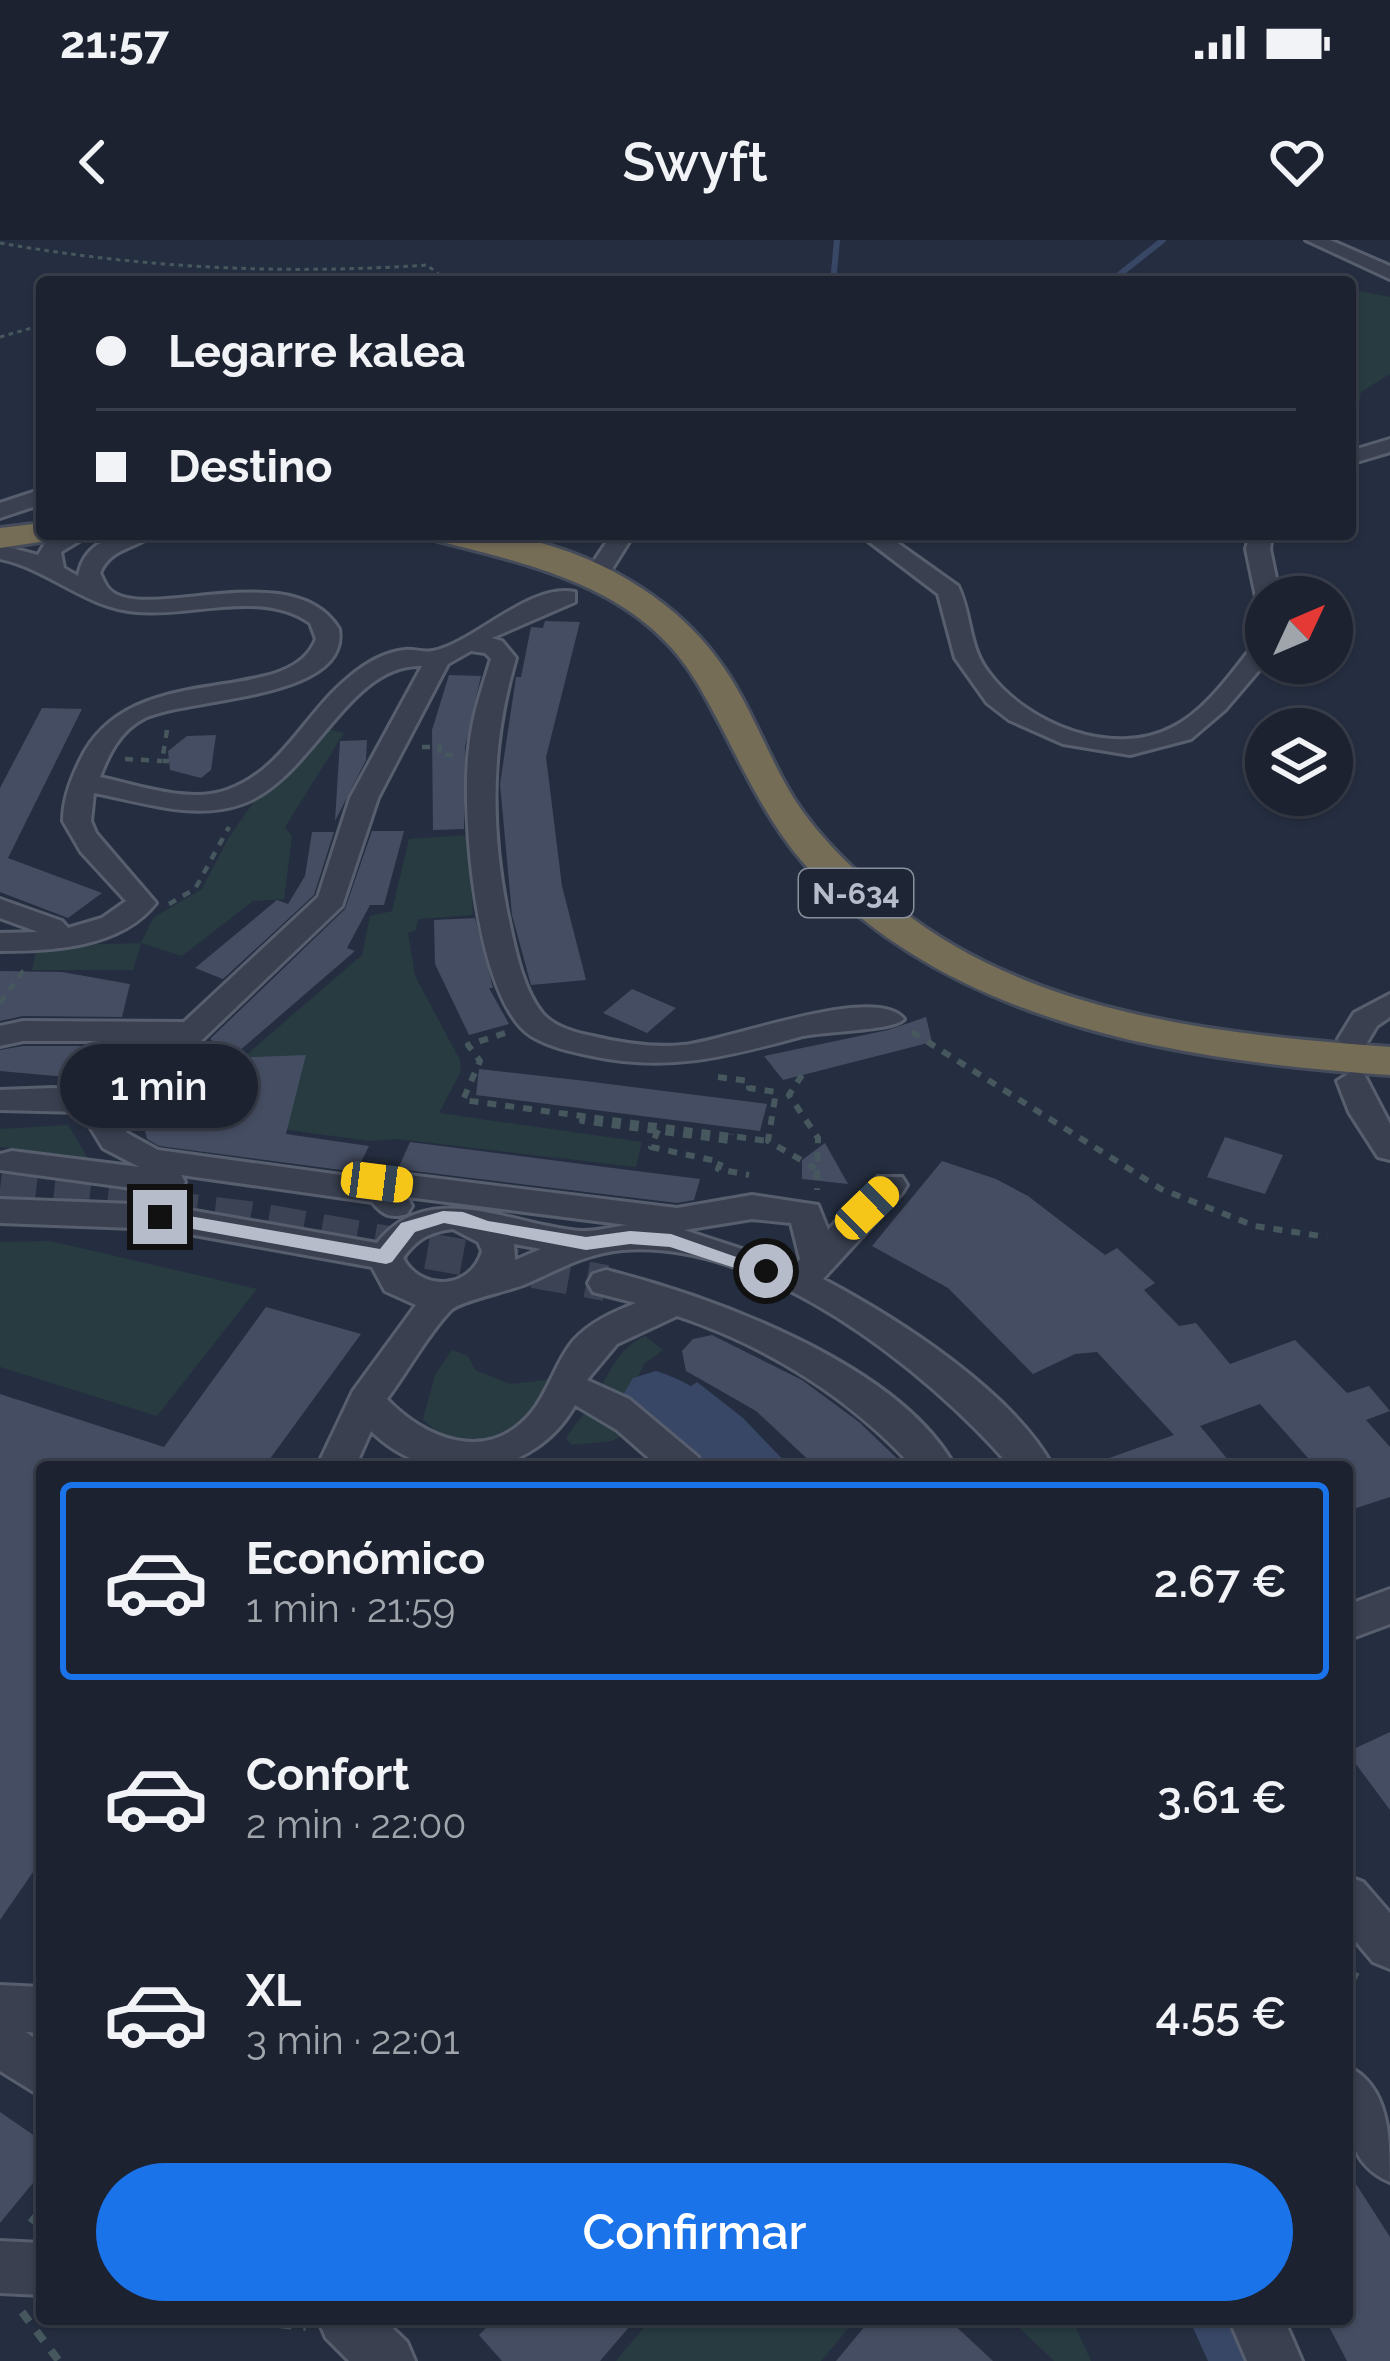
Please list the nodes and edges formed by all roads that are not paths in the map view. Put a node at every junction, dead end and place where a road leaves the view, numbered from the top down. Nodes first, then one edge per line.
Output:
1 (1315, 240) edge
2 (1390, 273) edge
3 (1390, 445) edge
4 (1356, 456) edge
5 (36, 498) edge
6 (0, 511) edge
7 (36, 535) edge
8 (0, 538) edge
9 (52, 540) edge
10 (72, 540) edge
11 (125, 540) edge
12 (471, 540) edge
13 (619, 540) edge
14 (878, 540) edge
15 (1260, 540) edge
16 (0, 552) edge
17 (94, 559) junction
18 (604, 563) dead end
19 (53, 571) junction
20 (1264, 576) edge
21 (101, 597) junction
22 (567, 597) dead end
23 (467, 643) junction
24 (438, 659) junction
25 (1245, 672) edge
26 (86, 783) junction
27 (0, 908) edge
28 (57, 937) junction
29 (0, 942) edge
30 (1390, 1003) edge
31 (888, 1019) road end
32 (192, 1032) junction
33 (0, 1036) edge
34 (1354, 1039) dead end
35 (1390, 1061) edge
36 (1353, 1081) dead end
37 (0, 1100) edge
38 (94, 1104) junction
39 (1390, 1149) edge
40 (6, 1172) edge
41 (366, 1185) junction
42 (890, 1185) dead end
43 (0, 1211) edge
44 (124, 1214) junction
45 (414, 1225) junction
46 (484, 1227) junction
47 (586, 1244) junction
48 (386, 1257) junction
49 (809, 1272) junction
50 (606, 1283) tunnel mouth
51 (457, 1292) junction
52 (674, 1304) junction
53 (578, 1391) junction
54 (366, 1401) junction
55 (339, 1461) edge
56 (677, 1461) edge
57 (930, 1461) edge
58 (1028, 1461) edge
59 (1390, 1606) edge
60 (1353, 1621) edge
61 (1353, 1904) edge
62 (1390, 1947) edge
63 (0, 2008) edge
64 (36, 2010) edge
65 (0, 2042) edge
66 (36, 2069) edge
67 (1353, 2099) edge
68 (1390, 2157) edge
69 (1259, 2325) edge
70 (332, 2329) edge
71 (388, 2361) edge
72 (1275, 2361) edge

1 - 2 street
3 - 4 street
5 - 6 street
7 - 8 highway
9 - 19 street
10 - 17 street
11 - 17 street
12 - 35 highway, N-634
13 - 18 street
14 - 25 street
15 - 20 street
16 - 19 street
17 - 21 street
19 - 21 street
21 - 26 street
22 - 23 street
23 - 24 street
23 - 31 street
24 - 26 street
24 - 32 street
26 - 28 street
27 - 28 street
28 - 29 street
30 - 34 street
32 - 33 street
32 - 38 street
36 - 39 street
37 - 38 street
38 - 41 street
40 - 41 street
40 - 44 street
41 - 45 street
41 - 49 street
42 - 49 street
43 - 44 street
44 - 48 street
45 - 46 street
45 - 48 street
46 - 47 street
46 - 51 street
47 - 49 street
47 - 51 street
48 - 51 street
49 - 58 street
50 - 52 street
51 - 54 street
52 - 53 street
52 - 57 street
53 - 54 street
53 - 56 street
54 - 55 street
59 - 60 street
61 - 62 street
63 - 64 street
65 - 66 street
67 - 68 street
69 - 72 street
70 - 71 street

